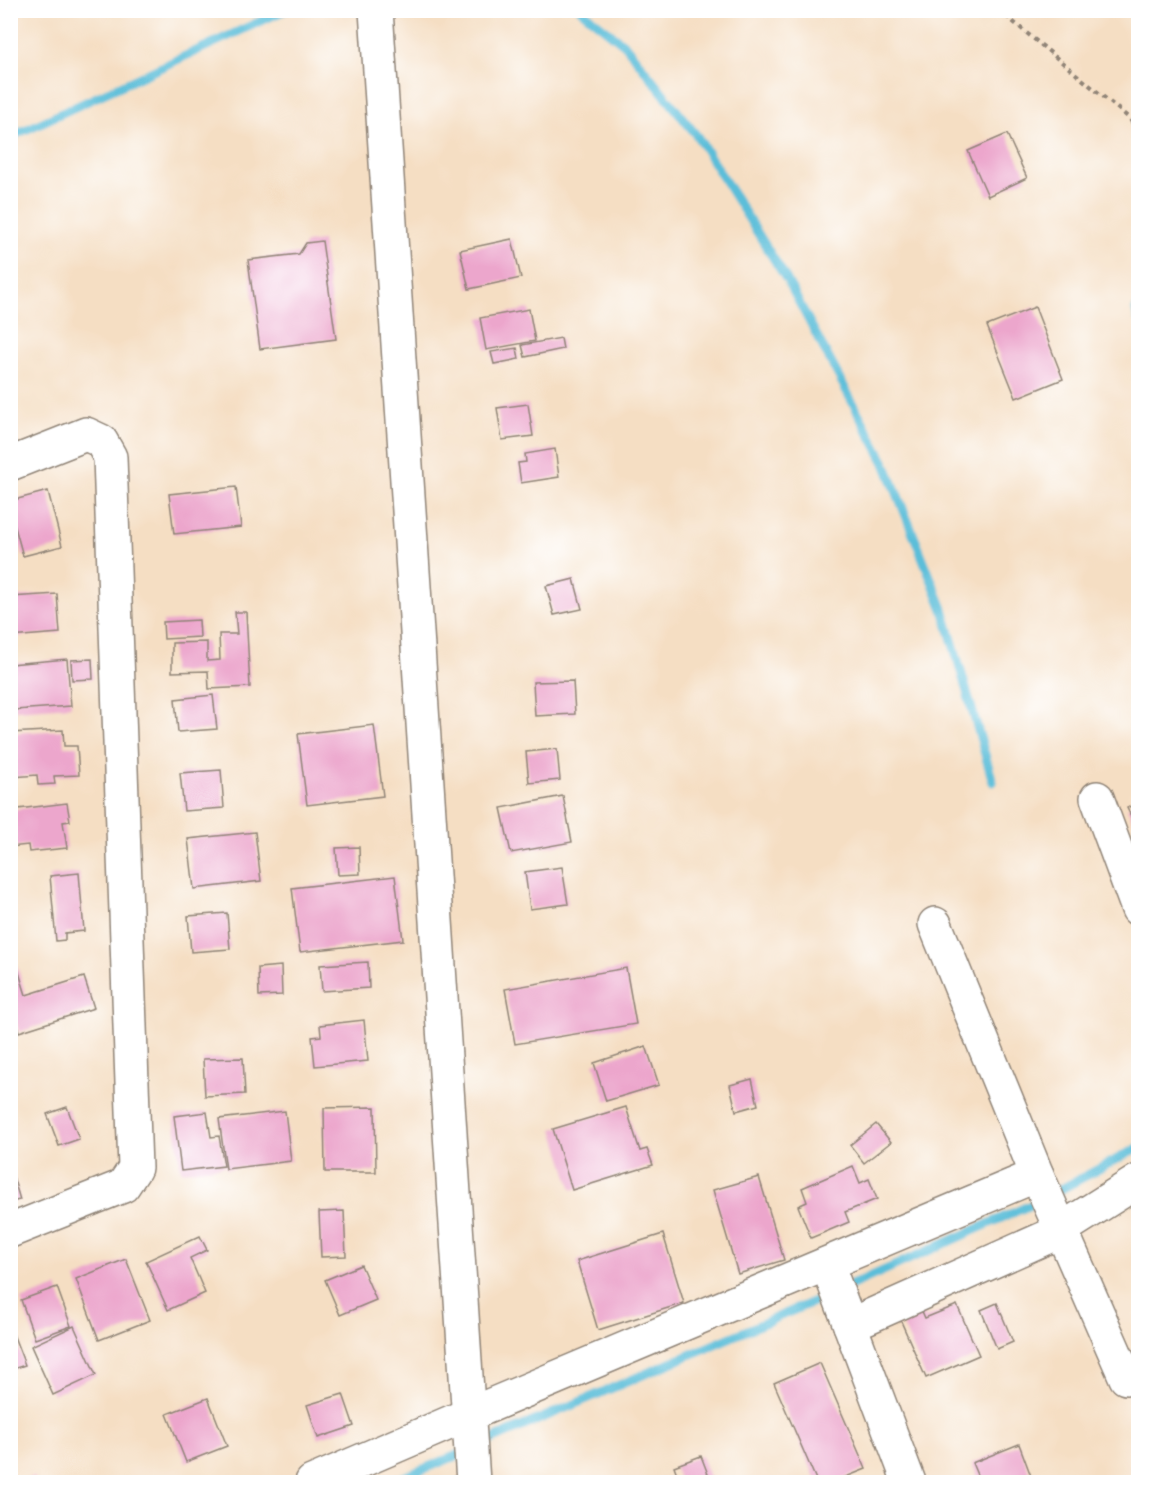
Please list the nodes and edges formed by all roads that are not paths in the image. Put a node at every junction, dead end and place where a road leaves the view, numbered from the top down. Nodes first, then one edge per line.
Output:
1 (376, 10) edge
2 (10, 464) edge
3 (1097, 798) dead end
4 (1138, 909) edge
5 (936, 924) dead end
6 (1037, 1175) junction
7 (1138, 1181) edge
8 (1061, 1230) junction
9 (10, 1231) edge
10 (827, 1264) junction
11 (850, 1324) junction
12 (1126, 1378) dead end
13 (470, 1414) junction
14 (904, 1481) edge
15 (312, 1482) edge
16 (473, 1482) edge

1 - 13 street
2 - 9 street
3 - 4 street
5 - 6 street
6 - 8 street
6 - 10 street
7 - 8 street
8 - 11 street
8 - 12 street
10 - 11 street
10 - 13 street
11 - 14 street
13 - 15 street
13 - 16 street

